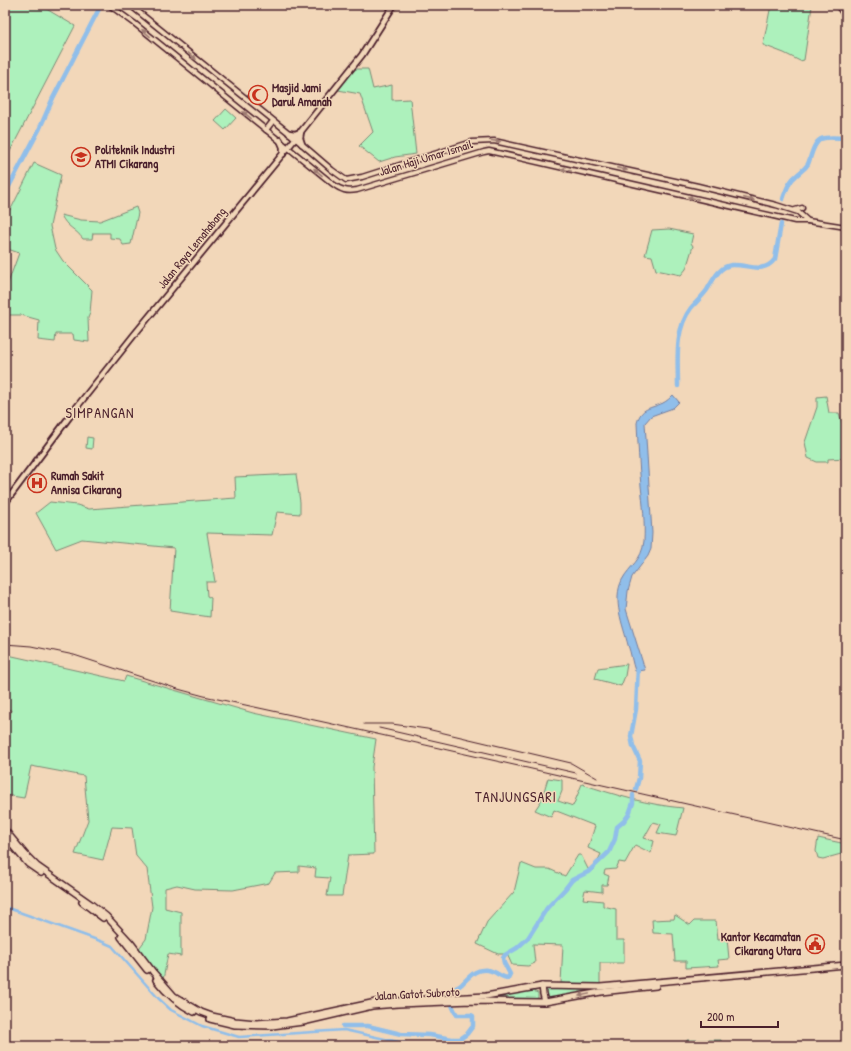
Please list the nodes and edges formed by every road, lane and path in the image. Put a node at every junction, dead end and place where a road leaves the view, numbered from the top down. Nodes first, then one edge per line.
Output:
1 (109, 5) edge
2 (130, 5) edge
3 (394, 5) edge
4 (837, 5) edge
5 (846, 17) edge
6 (273, 121) junction
7 (266, 130) junction
8 (301, 132) junction
9 (289, 133) junction
10 (295, 139) junction
11 (280, 140) junction
12 (302, 144) junction
13 (288, 147) junction
14 (283, 154) junction
15 (342, 178) junction
16 (337, 187) junction
17 (802, 208) dead end
18 (790, 210) junction
19 (787, 219) junction
20 (808, 220) junction
21 (846, 227) edge
22 (5, 503) edge
23 (5, 830) edge
24 (5, 837) edge
25 (46, 875) junction
26 (846, 965) edge
27 (846, 968) edge
28 (542, 986) junction
29 (458, 1000) junction
30 (545, 1002) junction

7 -> 1 main road
2 -> 6 main road
3 - 8 main road, Jalan Raya Lemahabang
4 - 5 main road
6 - 7 main road
6 - 9 main road
7 - 11 main road
8 - 9 main road
8 - 10 main road, Jalan Raya Lemahabang
8 - 12 main road
9 - 10 main road
10 - 12 main road
10 - 13 main road, Jalan Raya Lemahabang
11 - 13 main road
11 - 14 main road
12 - 15 main road
13 - 14 main road, Jalan Raya Lemahabang
16 -> 13 main road
14 - 22 main road, Jalan Raya Lemahabang
15 - 16 main road
15 -> 18 main road, Jalan Haji Umar Ismail
19 -> 16 main road, Jalan Haji Umar Ismail
17 - 18 main road
18 - 19 main road
18 - 20 main road, Jalan Haji Umar Ismail
19 - 20 main road, Jalan Haji Umar Ismail
20 - 21 main road, Jalan Haji Umar Ismail
23 - 25 highway
24 - 25 highway
25 - 29 highway, Jalan Gatot Subroto
26 - 28 highway, Jalan Gatot Subroto
27 -> 30 highway, Jalan Gatot Subroto
28 - 29 highway, Jalan Gatot Subroto
28 - 30 highway
29 - 30 highway, Jalan Gatot Subroto

